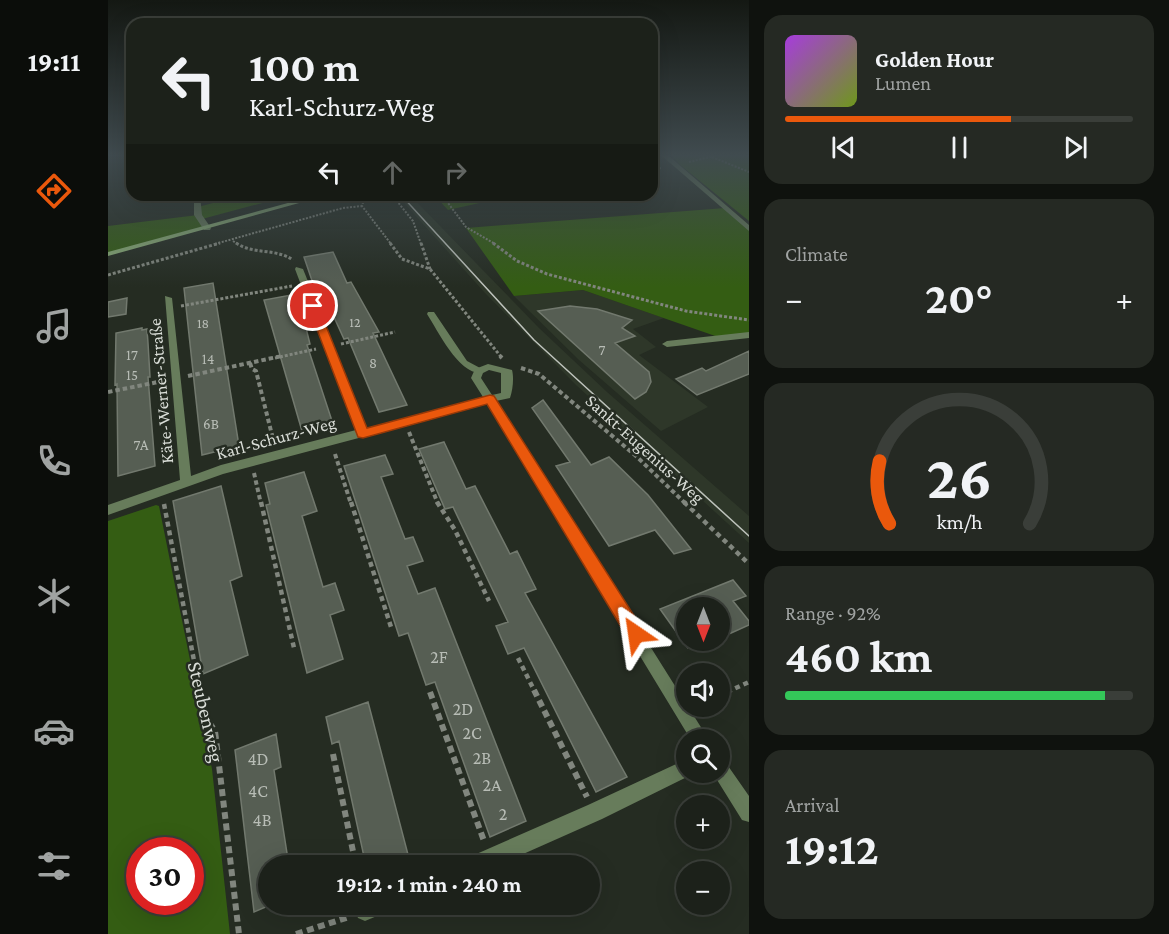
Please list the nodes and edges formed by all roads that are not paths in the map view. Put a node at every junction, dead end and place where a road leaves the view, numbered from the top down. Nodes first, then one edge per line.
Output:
1 (715, 200) edge
2 (197, 201) edge
3 (304, 201) edge
4 (207, 228) junction
5 (749, 229) edge
6 (108, 254) edge
7 (298, 268) road end
8 (169, 303) road end
9 (431, 314) dead end
10 (749, 335) edge
11 (667, 344) dead end
12 (479, 371) junction
13 (490, 399) junction
14 (363, 434) junction
15 (186, 482) junction
16 (108, 510) edge
17 (694, 729) edge
18 (676, 773) edge
19 (729, 783) edge
20 (749, 813) edge
21 (497, 855) edge

1 - 5 street
2 - 4 street
3 - 4 main road
4 - 6 main road
7 - 14 street
8 - 15 street, Käte-Werner-Straße
9 - 12 lane
10 - 11 street
12 - 13 street
12 - 13 street
13 - 14 street, Karl-Schurz-Weg
13 - 17 street
14 - 15 street, Karl-Schurz-Weg
15 - 16 street, Karl-Schurz-Weg
18 - 21 street
19 - 20 street

